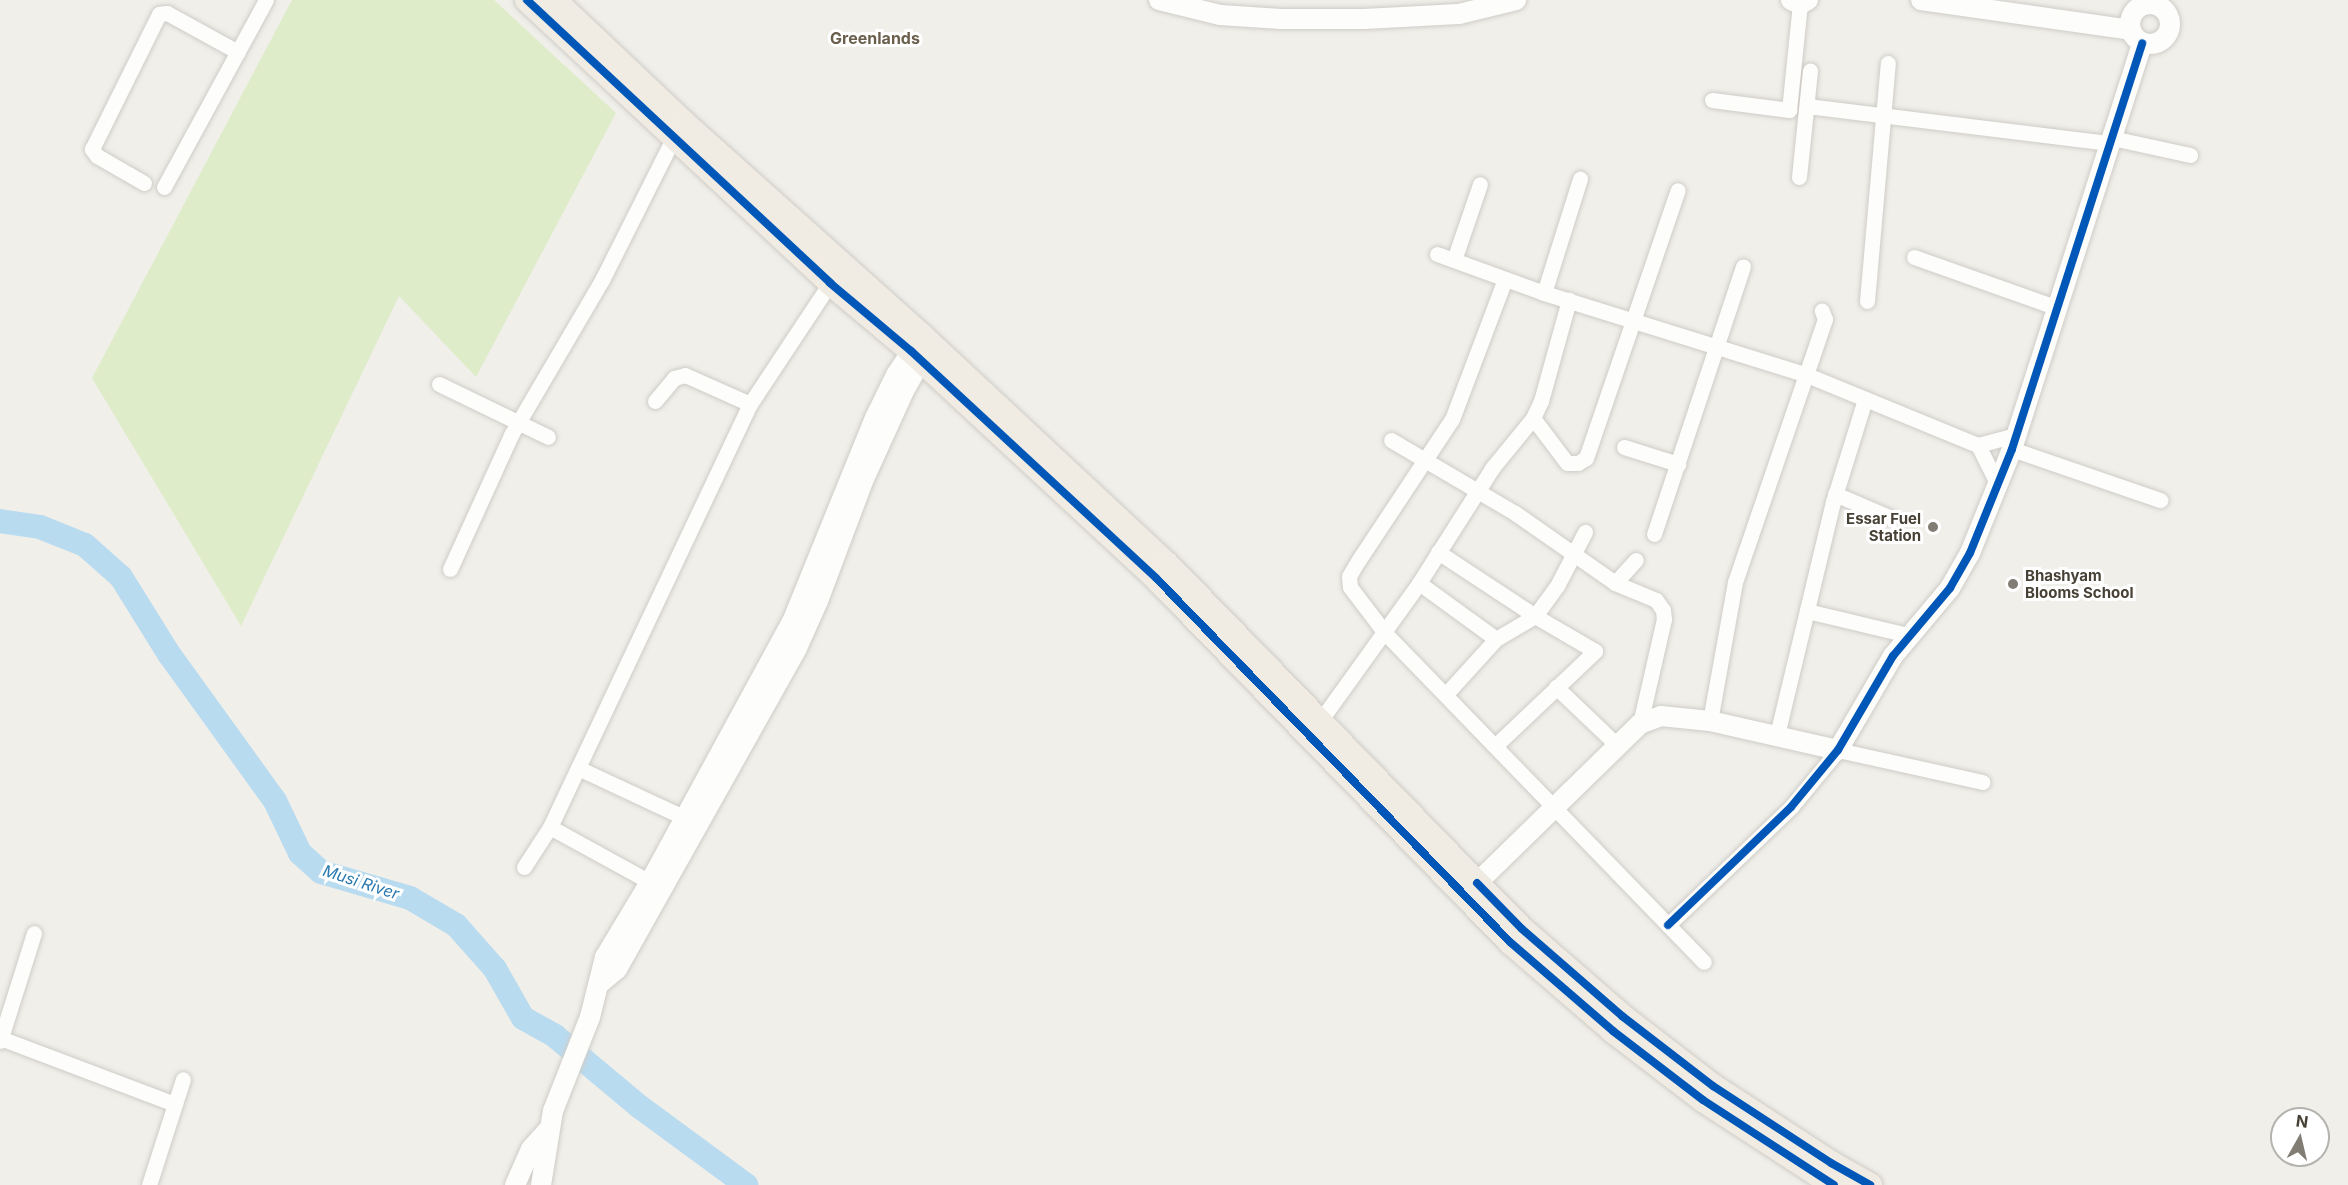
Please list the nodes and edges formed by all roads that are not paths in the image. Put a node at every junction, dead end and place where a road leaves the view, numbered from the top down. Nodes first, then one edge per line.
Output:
1 (266, 0) edge
2 (527, 0) edge
3 (554, 0) edge
4 (1159, 0) edge
5 (1516, 0) edge
6 (1921, 0) edge
7 (1800, 1) edge
8 (2152, 2) edge
9 (2136, 37) junction
10 (238, 52) junction
11 (1888, 63) dead end
12 (1810, 71) dead end
13 (1712, 100) dead end
14 (1807, 106) junction
15 (1884, 115) junction
16 (673, 139) junction
17 (2111, 140) junction
18 (2190, 154) dead end
19 (1799, 177) dead end
20 (1580, 179) dead end
21 (144, 183) dead end
22 (1479, 184) dead end
23 (164, 187) dead end
24 (1678, 190) dead end
25 (1437, 254) dead end
26 (1914, 257) dead end
27 (1454, 260) junction
28 (1743, 266) dead end
29 (1505, 279) junction
30 (830, 284) junction
31 (1544, 293) junction
32 (1569, 300) junction
33 (1867, 301) dead end
34 (2058, 308) junction
35 (1821, 310) dead end
36 (1632, 320) junction
37 (1717, 346) junction
38 (922, 348) junction
39 (1807, 375) junction
40 (439, 384) dead end
41 (1865, 399) junction
42 (655, 401) dead end
43 (750, 404) junction
44 (1533, 418) junction
45 (519, 423) junction
46 (548, 437) dead end
47 (1391, 440) dead end
48 (2014, 442) junction
49 (1978, 445) junction
50 (1624, 447) dead end
51 (1426, 460) junction
52 (1677, 464) junction
53 (1997, 483) junction
54 (1477, 491) junction
55 (1835, 494) junction
56 (2160, 500) dead end
57 (1889, 517) dead end
58 (1585, 532) dead end
59 (1654, 534) dead end
60 (1438, 552) junction
61 (1574, 553) junction
62 (1636, 560) dead end
63 (450, 568) dead end
64 (1419, 583) junction
65 (1615, 583) junction
66 (1807, 611) junction
67 (1535, 616) junction
68 (1385, 633) junction
69 (1912, 636) junction
70 (1496, 639) junction
71 (1556, 687) junction
72 (1446, 694) junction
73 (1320, 721) junction
74 (1710, 721) junction
75 (1640, 724) junction
76 (1777, 735) junction
77 (1495, 746) junction
78 (1618, 746) junction
79 (1838, 750) junction
80 (729, 754) junction
81 (578, 768) junction
82 (1982, 782) dead end
83 (1555, 809) junction
84 (686, 818) junction
85 (550, 827) junction
86 (524, 867) dead end
87 (650, 882) junction
88 (1477, 883) junction
89 (1668, 925) junction
90 (34, 933) dead end
91 (1704, 962) dead end
92 (599, 984) junction
93 (0, 1039) edge
94 (183, 1079) dead end
95 (175, 1104) junction
96 (551, 1120) junction
97 (149, 1185) edge
98 (515, 1185) edge
99 (541, 1185) edge
100 (1834, 1185) edge
101 (1870, 1185) edge

1 - 10 street
2 - 16 main road
3 - 38 main road
4 - 5 street
6 - 9 street
7 - 13 street
8 - 9 street
8 - 9 street
9 - 17 street
10 - 21 street
10 - 23 street
11 - 15 street
12 - 14 street
14 - 15 street
14 - 19 street
15 - 17 street
15 - 33 street
16 - 30 main road
16 - 45 street
17 - 18 street
17 - 34 street
20 - 31 street
22 - 27 street
24 - 36 street
25 - 27 street
26 - 34 street
27 - 29 street
28 - 37 street
29 - 31 street
29 - 51 street
30 - 38 main road
30 - 43 street
31 - 32 street
32 - 36 street
32 - 44 street
34 - 48 street
35 - 39 street
36 - 37 street
36 - 44 street
37 - 39 street
37 - 52 street
38 - 73 main road
38 - 80 street
38 - 100 main road
39 - 41 street
39 - 74 street
40 - 45 street
41 - 49 street
41 - 55 street
42 - 43 street
43 - 81 street
44 - 54 street
45 - 46 street
45 - 63 street
47 - 51 street
48 - 49 street
48 - 53 street
48 - 56 street
49 - 53 street
50 - 52 street
51 - 54 street
51 - 68 street
52 - 59 street
53 - 69 street
54 - 60 street
54 - 61 street
55 - 57 street
55 - 66 street
58 - 61 street
60 - 64 street
60 - 67 street
61 - 65 street
61 - 67 street
62 - 65 street
64 - 68 street
64 - 70 street
65 - 75 street
66 - 69 street
66 - 76 street
67 - 70 street
67 - 71 street
68 - 72 street
68 - 73 street
69 - 79 street
70 - 72 street
71 - 77 street
71 - 78 street
72 - 77 street
73 - 88 main road
74 - 75 street
74 - 76 street
75 - 78 street
76 - 79 street
77 - 83 street
78 - 83 street
79 - 82 street
79 - 89 street
80 - 84 street
80 - 92 street
81 - 84 street
81 - 85 street
83 - 88 street
83 - 89 street
84 - 87 street
85 - 86 street
85 - 87 street
87 - 92 street
88 - 101 main road
89 - 91 street
90 - 93 street
92 - 96 street
93 - 95 street
94 - 95 street
95 - 97 street
96 - 98 street
96 - 99 street

